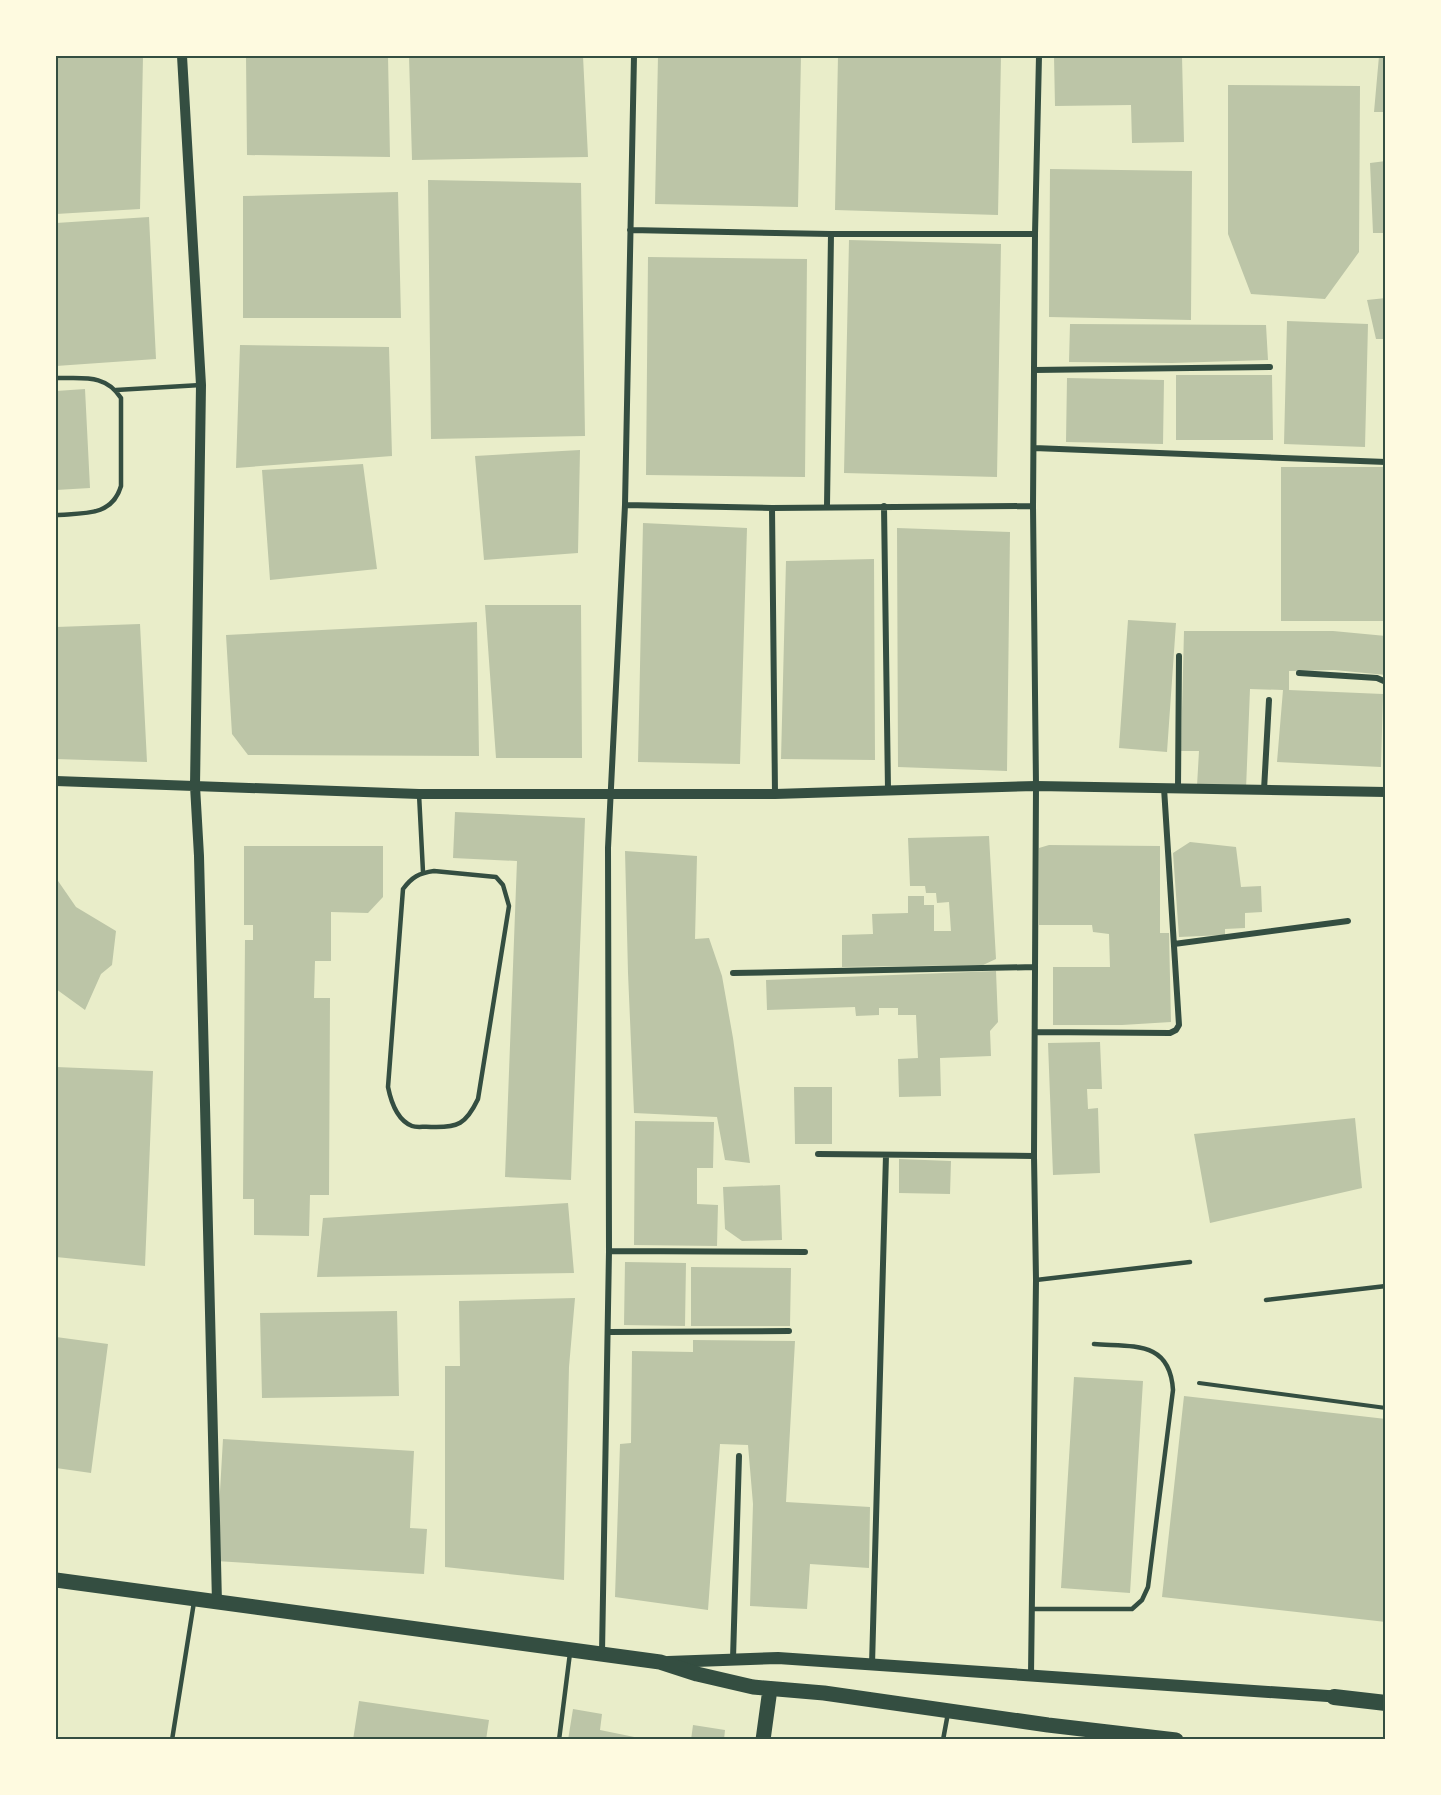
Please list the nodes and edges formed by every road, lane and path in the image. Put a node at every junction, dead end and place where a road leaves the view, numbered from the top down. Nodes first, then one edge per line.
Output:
1 (182, 56) edge
2 (634, 56) edge
3 (1039, 56) edge
4 (630, 230) junction
5 (831, 234) junction
6 (1035, 234) junction
7 (1270, 367) dead end
8 (1034, 370) junction
9 (56, 378) edge
10 (201, 385) junction
11 (116, 390) junction
12 (1034, 448) junction
13 (1386, 462) edge
14 (625, 505) junction
15 (827, 506) junction
16 (884, 506) junction
17 (1033, 506) junction
18 (772, 508) junction
19 (56, 515) edge
20 (1179, 656) dead end
21 (1299, 673) dead end
22 (1386, 682) edge
23 (1269, 700) dead end
24 (56, 781) edge
25 (195, 786) junction
26 (1036, 786) junction
27 (1164, 788) junction
28 (1178, 788) junction
29 (888, 790) junction
30 (1264, 790) junction
31 (610, 792) junction
32 (1386, 792) edge
33 (418, 794) junction
34 (776, 794) junction
35 (423, 872) junction
36 (1348, 921) dead end
37 (1174, 944) junction
38 (1035, 967) junction
39 (733, 973) dead end
40 (1035, 1032) junction
41 (818, 1154) dead end
42 (886, 1155) junction
43 (1034, 1156) junction
44 (609, 1251) junction
45 (805, 1252) dead end
46 (1190, 1262) dead end
47 (1036, 1280) junction
48 (1386, 1286) edge
49 (1266, 1300) dead end
50 (789, 1331) dead end
51 (608, 1332) junction
52 (1094, 1344) dead end
53 (1199, 1383) dead end
54 (1386, 1408) edge
55 (739, 1456) dead end
56 (56, 1580) edge
57 (195, 1599) junction
58 (218, 1603) junction
59 (1032, 1609) junction
60 (570, 1651) junction
61 (602, 1656) junction
62 (733, 1660) junction
63 (660, 1662) junction
64 (872, 1665) junction
65 (1031, 1676) junction
66 (770, 1689) junction
67 (1386, 1695) edge
68 (1334, 1697) junction
69 (1386, 1703) edge
70 (948, 1711) junction
71 (172, 1740) edge
72 (559, 1740) edge
73 (763, 1740) edge
74 (943, 1740) edge
75 (1176, 1740) edge

1 - 10 street
2 - 4 street
3 - 6 street
4 - 5 street
4 - 14 street
5 - 6 street
5 - 15 street
6 - 8 street
7 - 8 street
8 - 12 street
9 - 11 lane
10 - 11 lane
10 - 25 street
11 - 19 lane
12 - 13 street
12 - 17 street
14 - 18 street
14 - 31 street
15 - 16 street
15 - 18 street
16 - 17 street
16 - 29 street
17 - 26 street
18 - 34 street
20 - 28 street
21 - 22 street
23 - 30 street
24 - 25 street
25 - 33 street
25 - 58 street
26 - 27 street
26 - 29 street
26 - 38 street
27 - 28 street
27 - 37 street
28 - 30 street
29 - 34 street
30 - 32 street
31 - 33 street
31 - 34 street
31 - 44 street
33 - 35 lane
35 - 35 lane
36 - 37 street
37 - 40 street
38 - 39 street
38 - 40 street
40 - 43 street
41 - 42 street
42 - 43 street
42 - 64 street
43 - 47 street
44 - 45 street
44 - 51 street
46 - 47 lane
47 - 59 street
48 - 49 lane
50 - 51 street
51 - 61 street
52 - 59 lane
53 - 54 path
55 - 62 street
56 - 57 main road
57 - 58 main road
57 - 71 lane
58 - 60 main road
59 - 65 street
60 - 61 main road
60 - 72 lane
61 - 63 main road
62 - 63 main road
62 - 64 main road
63 - 66 main road
64 - 65 main road
65 - 68 main road
66 - 70 main road
66 - 73 main road
67 - 68 main road
68 - 69 highway
70 - 74 lane
70 - 75 main road

